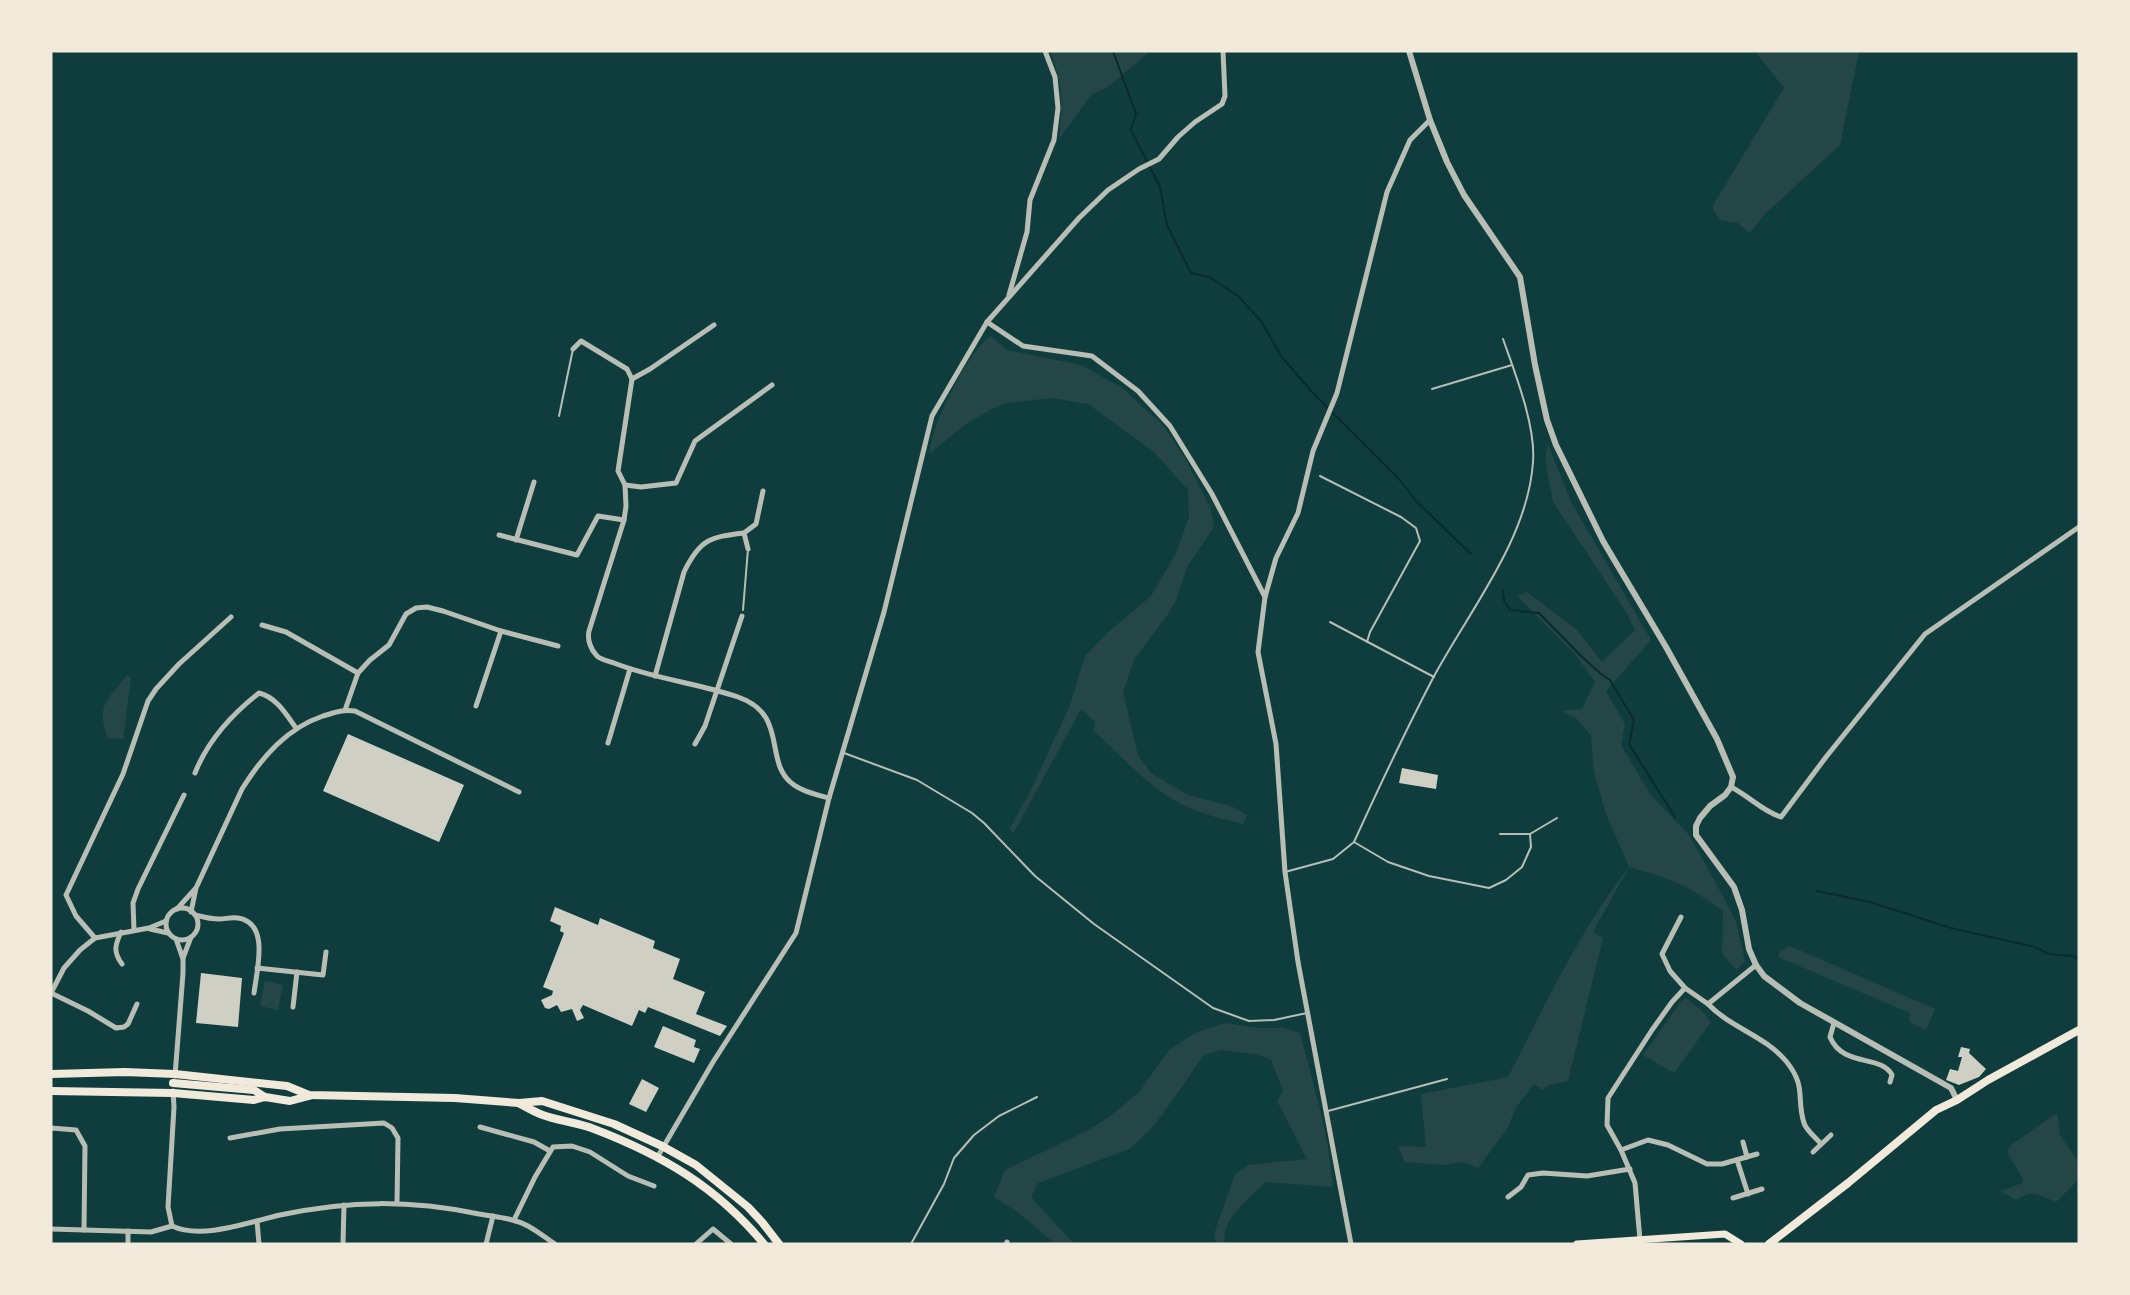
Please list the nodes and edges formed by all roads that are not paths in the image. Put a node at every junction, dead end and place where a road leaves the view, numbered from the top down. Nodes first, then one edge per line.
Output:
1 (1045, 51) edge
2 (1222, 51) edge
3 (1409, 51) edge
4 (1430, 120) junction
5 (1009, 298) junction
6 (987, 322) junction
7 (714, 326) dead end
8 (1503, 339) dead end
9 (573, 349) joint
10 (1512, 365) junction
11 (632, 379) junction
12 (772, 385) dead end
13 (1432, 389) dead end
14 (560, 416) dead end
15 (1320, 476) dead end
16 (534, 482) dead end
17 (625, 485) junction
18 (763, 491) dead end
19 (624, 520) junction
20 (2079, 527) edge
21 (744, 533) junction
22 (499, 536) dead end
23 (516, 540) junction
24 (748, 549) joint
25 (1264, 597) junction
26 (743, 613) joint
27 (231, 616) dead end
28 (1330, 622) dead end
29 (262, 625) dead end
30 (501, 631) junction
31 (1367, 642) junction
32 (558, 646) dead end
33 (630, 669) junction
34 (358, 672) junction
35 (655, 676) junction
36 (1434, 677) junction
37 (717, 691) junction
38 (476, 706) dead end
39 (345, 710) junction
40 (296, 728) junction
41 (608, 743) dead end
42 (695, 744) dead end
43 (842, 753) junction
44 (195, 773) dead end
45 (1731, 787) junction
46 (519, 792) dead end
47 (184, 795) dead end
48 (829, 798) junction
49 (1557, 818) dead end
50 (1500, 834) dead end
51 (1530, 834) junction
52 (1354, 842) junction
53 (1286, 872) junction
54 (196, 888) junction
55 (177, 909) junction
56 (193, 913) junction
57 (1681, 917) dead end
58 (209, 919) junction
59 (166, 921) junction
60 (149, 928) junction
61 (197, 929) junction
62 (134, 930) junction
63 (121, 932) junction
64 (168, 933) junction
65 (191, 937) junction
66 (95, 938) junction
67 (176, 939) junction
68 (326, 952) dead end
69 (183, 960) junction
70 (122, 964) dead end
71 (1756, 965) junction
72 (257, 968) junction
73 (297, 972) junction
74 (1685, 988) junction
75 (51, 993) edge
76 (254, 993) dead end
77 (137, 1004) dead end
78 (1708, 1004) junction
79 (292, 1008) dead end
80 (1306, 1013) junction
81 (1834, 1023) junction
82 (2079, 1030) edge
83 (51, 1074) edge
84 (174, 1078) junction
85 (1447, 1079) dead end
86 (1890, 1082) dead end
87 (51, 1091) edge
88 (173, 1093) junction
89 (309, 1095) junction
90 (265, 1097) junction
91 (1037, 1097) dead end
92 (1957, 1100) junction
93 (519, 1103) junction
94 (1327, 1112) junction
95 (480, 1127) dead end
96 (51, 1128) edge
97 (1831, 1136) dead end
98 (230, 1138) dead end
99 (1743, 1142) dead end
100 (1821, 1144) junction
101 (662, 1146) junction
102 (1621, 1150) junction
103 (550, 1151) junction
104 (1813, 1152) dead end
105 (1757, 1154) dead end
106 (658, 1156) junction
107 (1747, 1157) junction
108 (1737, 1160) junction
109 (1630, 1169) junction
110 (654, 1186) dead end
111 (1762, 1189) dead end
112 (1748, 1194) junction
113 (1508, 1197) dead end
114 (1733, 1198) dead end
115 (398, 1203) junction
116 (344, 1205) junction
117 (493, 1216) junction
118 (514, 1220) junction
119 (257, 1221) junction
120 (172, 1226) junction
121 (51, 1229) edge
122 (84, 1230) junction
123 (128, 1231) junction
124 (1640, 1240) junction
125 (1740, 1243) edge
126 (128, 1244) edge
127 (259, 1244) edge
128 (344, 1244) edge
129 (486, 1244) edge
130 (555, 1244) edge
131 (696, 1244) edge
132 (731, 1244) edge
133 (764, 1244) edge
134 (779, 1244) edge
135 (911, 1244) edge
136 (1351, 1244) edge
137 (1577, 1244) edge
138 (1769, 1244) edge

1 - 5 street
2 - 5 street
3 - 4 street
4 - 25 street
4 - 45 street
5 - 6 street
6 - 25 street
6 - 43 street
7 - 11 street
8 - 10 lane
9 - 11 street
9 - 14 lane
10 - 13 lane
10 - 36 lane
11 - 17 street
12 - 17 street
15 - 31 lane
16 - 23 street
17 - 19 street
18 - 21 street
19 - 23 street
19 - 33 street
20 - 45 street
21 - 24 street
21 - 35 street
22 - 23 street
24 - 26 lane
25 - 53 street
26 - 37 street
27 - 66 street
28 - 31 lane
29 - 34 street
30 - 32 street
30 - 34 street
30 - 38 street
31 - 36 lane
33 - 35 street
33 - 41 street
34 - 39 street
35 - 37 street
36 - 52 lane
37 - 42 street
37 - 48 street
39 - 40 street
39 - 46 street
40 - 44 street
40 - 54 street
43 - 48 street
43 - 80 lane
45 - 71 street
47 - 62 street
48 - 101 street
49 - 51 lane
50 - 51 lane
51 - 52 lane
52 - 53 lane
53 - 80 street
54 - 55 street
54 - 56 street
55 - 56 street
55 - 59 street
56 - 58 street
56 - 61 street
57 - 74 street
58 - 61 street
58 - 72 street
59 - 60 street
59 - 64 street
60 - 62 street
60 - 64 street
61 - 65 street
62 - 63 street
63 - 66 street
63 - 70 street
64 - 67 street
65 - 67 street
65 - 69 street
66 - 75 street
67 - 69 street
68 - 73 street
69 - 84 street
71 - 78 street
71 - 81 street
72 - 73 street
72 - 76 street
73 - 79 street
74 - 78 street
74 - 102 street
75 - 77 street
78 - 100 street
80 - 94 street
81 - 86 street
81 - 92 street
82 - 92 main road
83 - 84 main road
84 - 88 street
84 - 89 main road
84 - 90 main road
85 - 94 lane
87 - 88 main road
88 - 90 main road
88 - 120 street
89 - 90 main road
89 - 93 main road
91 - 135 lane
92 - 138 main road
93 - 101 main road
93 - 106 main road
94 - 136 street
95 - 103 street
96 - 122 street
97 - 100 street
98 - 115 street
99 - 107 street
100 - 104 street
101 - 106 street
101 - 134 main road
102 - 108 street
102 - 109 street
103 - 110 street
103 - 118 street
105 - 107 street
106 - 133 main road
107 - 108 street
108 - 112 street
109 - 113 street
109 - 124 street
111 - 112 street
112 - 114 street
115 - 116 street
115 - 117 street
116 - 119 street
116 - 128 street
117 - 118 street
117 - 129 street
118 - 130 street
119 - 120 street
119 - 127 street
120 - 123 street
121 - 122 street
122 - 123 street
123 - 126 street
124 - 125 main road
124 - 137 main road
131 - 132 street

